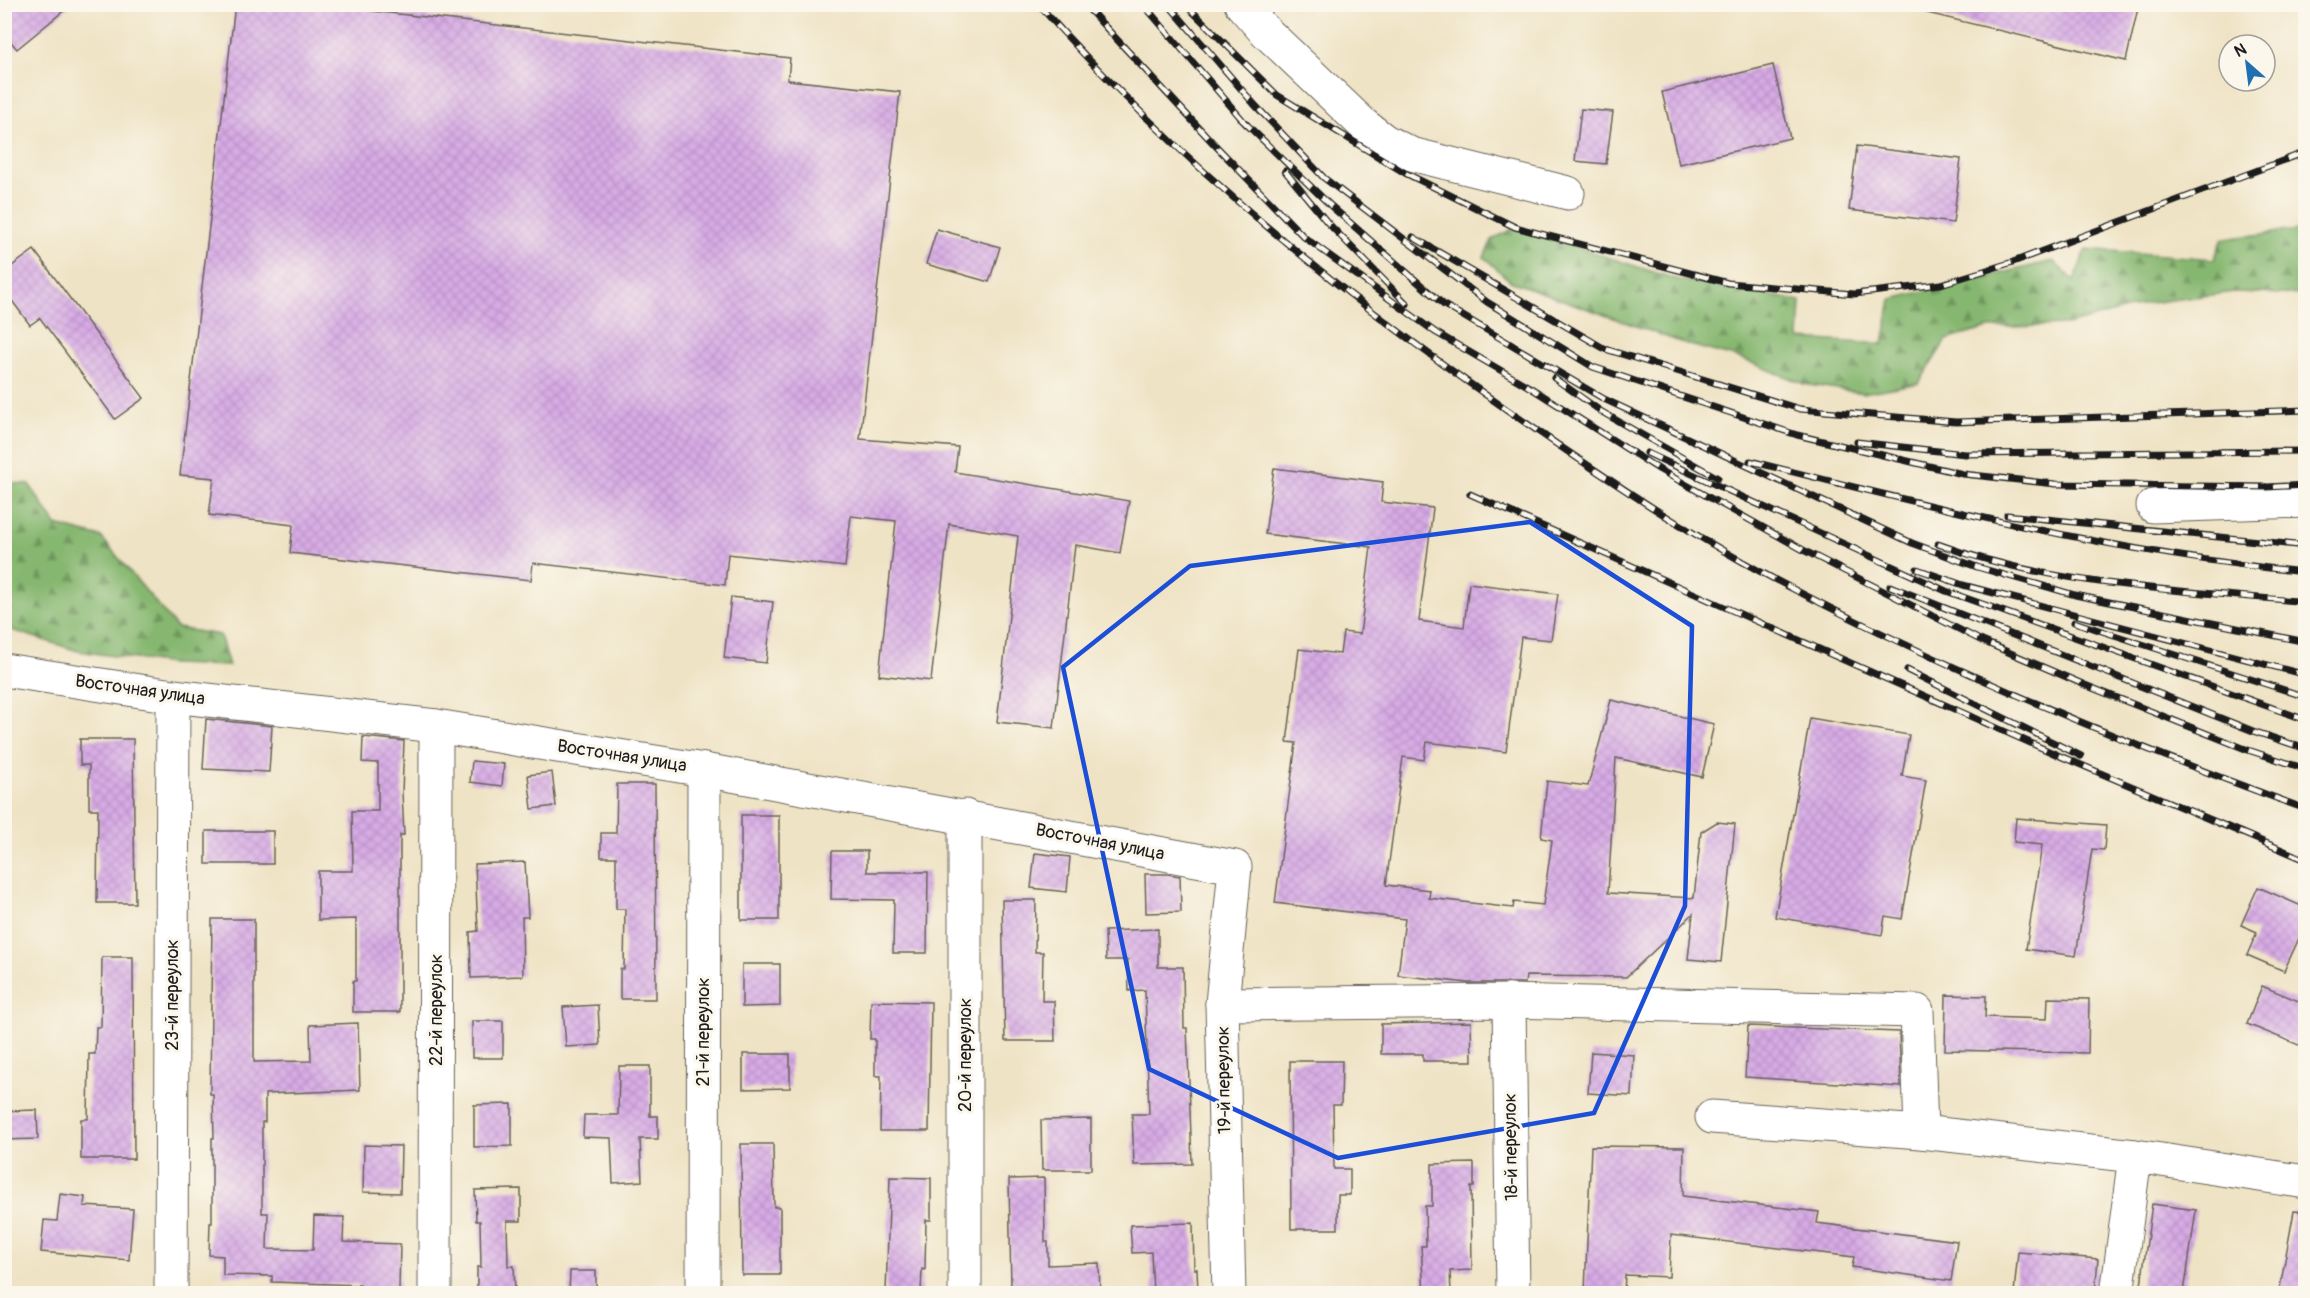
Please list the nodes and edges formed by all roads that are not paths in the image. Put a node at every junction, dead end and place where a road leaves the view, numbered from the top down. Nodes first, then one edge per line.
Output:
1 (1241, 4) edge
2 (1568, 193) dead end
3 (2306, 501) edge
4 (2153, 506) dead end
5 (4, 670) edge
6 (173, 696) junction
7 (436, 726) junction
8 (704, 770) junction
9 (965, 816) junction
10 (1235, 867) joint
11 (1509, 1001) junction
12 (1222, 1004) junction
13 (1712, 1117) dead end
14 (1921, 1132) junction
15 (2135, 1156) junction
16 (2306, 1182) edge
17 (171, 1293) edge
18 (435, 1293) edge
19 (703, 1293) edge
20 (965, 1293) edge
21 (1229, 1293) edge
22 (1513, 1293) edge
23 (2118, 1293) edge

1 - 2 street
3 - 4 street
5 - 6 street, Восточная улица
6 - 7 street, Восточная улица
6 - 17 street, 23-й переулок
7 - 8 street, Восточная улица
7 - 18 street, 22-й переулок
8 - 9 street, Восточная улица
8 - 19 street, 21-й переулок
9 - 10 street, Восточная улица
9 - 20 street, 20-й переулок
10 - 12 street, 19-й переулок
11 - 12 street
11 - 14 street
11 - 22 street, 18-й переулок
12 - 21 street, 19-й переулок
13 - 14 street
14 - 15 street
15 - 16 street
15 - 23 street

